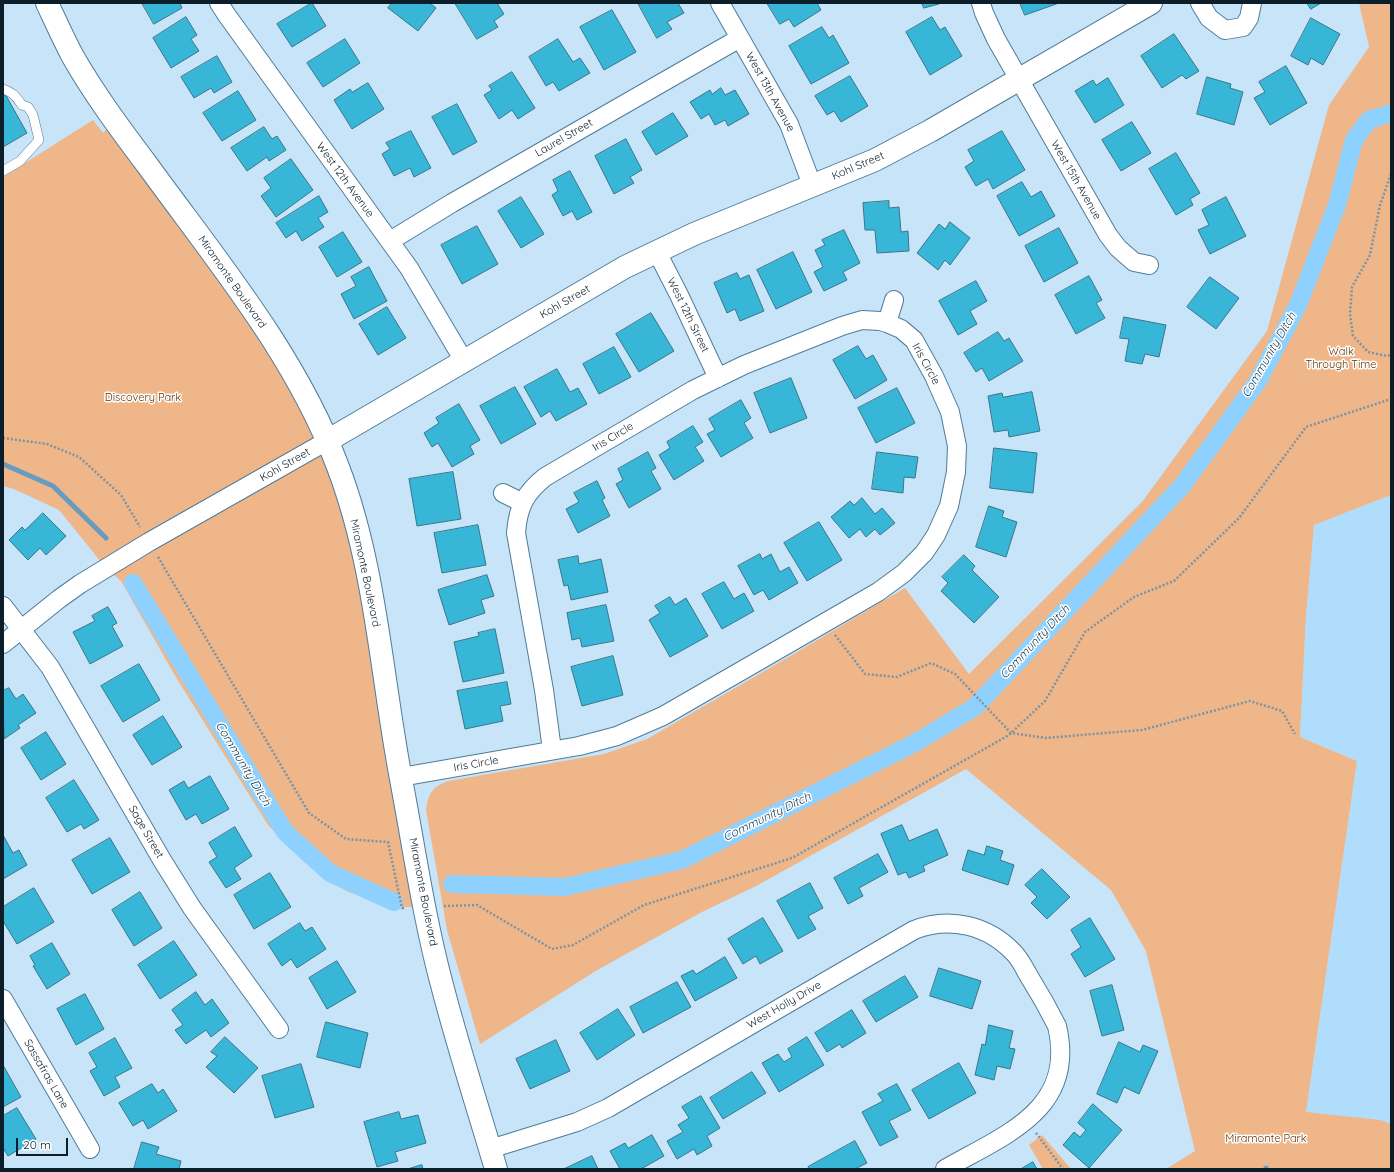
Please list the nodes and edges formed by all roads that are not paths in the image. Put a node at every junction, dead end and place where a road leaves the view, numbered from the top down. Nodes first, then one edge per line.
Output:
1 (47, 3) edge
2 (219, 3) edge
3 (720, 3) edge
4 (981, 3) edge
5 (1151, 3) edge
6 (1200, 3) edge
7 (1252, 3) edge
8 (740, 38) junction
9 (1019, 79) junction
10 (3, 89) edge
11 (3, 171) edge
12 (812, 185) junction
13 (390, 241) junction
14 (657, 252) junction
15 (1149, 265) dead end
16 (894, 300) dead end
17 (887, 322) junction
18 (464, 361) junction
19 (718, 378) junction
20 (327, 442) junction
21 (503, 493) dead end
22 (523, 503) junction
23 (3, 606) edge
24 (21, 630) junction
25 (3, 644) edge
26 (552, 750) junction
27 (401, 777) junction
28 (3, 999) edge
29 (279, 1029) dead end
30 (90, 1149) dead end
31 (493, 1159) edge
32 (946, 1169) edge

1 - 20 street, Miramonte Boulevard
2 - 13 street, West 12th Avenue
3 - 8 street, West 13th Avenue
4 - 9 street, West 15th Avenue
5 - 9 street, Kohl Street
6 - 7 street
8 - 12 street, West 13th Avenue
8 - 13 street, Laurel Street
9 - 12 street, Kohl Street
9 - 15 street, West 15th Avenue
10 - 11 lane
12 - 14 street, Kohl Street
13 - 18 street, West 12th Avenue
14 - 18 street, Kohl Street
14 - 19 street, West 12th Street
16 - 17 street
17 - 19 street, Iris Circle
17 - 26 street, Iris Circle
18 - 20 street, Kohl Street
19 - 22 street, Iris Circle
20 - 24 street, Kohl Street
20 - 27 street, Miramonte Boulevard
21 - 22 street
22 - 26 street, Iris Circle
23 - 24 street, Sage Street
24 - 25 street, Kohl Street
24 - 29 street, Sage Street
26 - 27 street, Iris Circle
27 - 31 street, Miramonte Boulevard
28 - 30 street, Sassafras Lane
31 - 32 street, West Holly Drive

